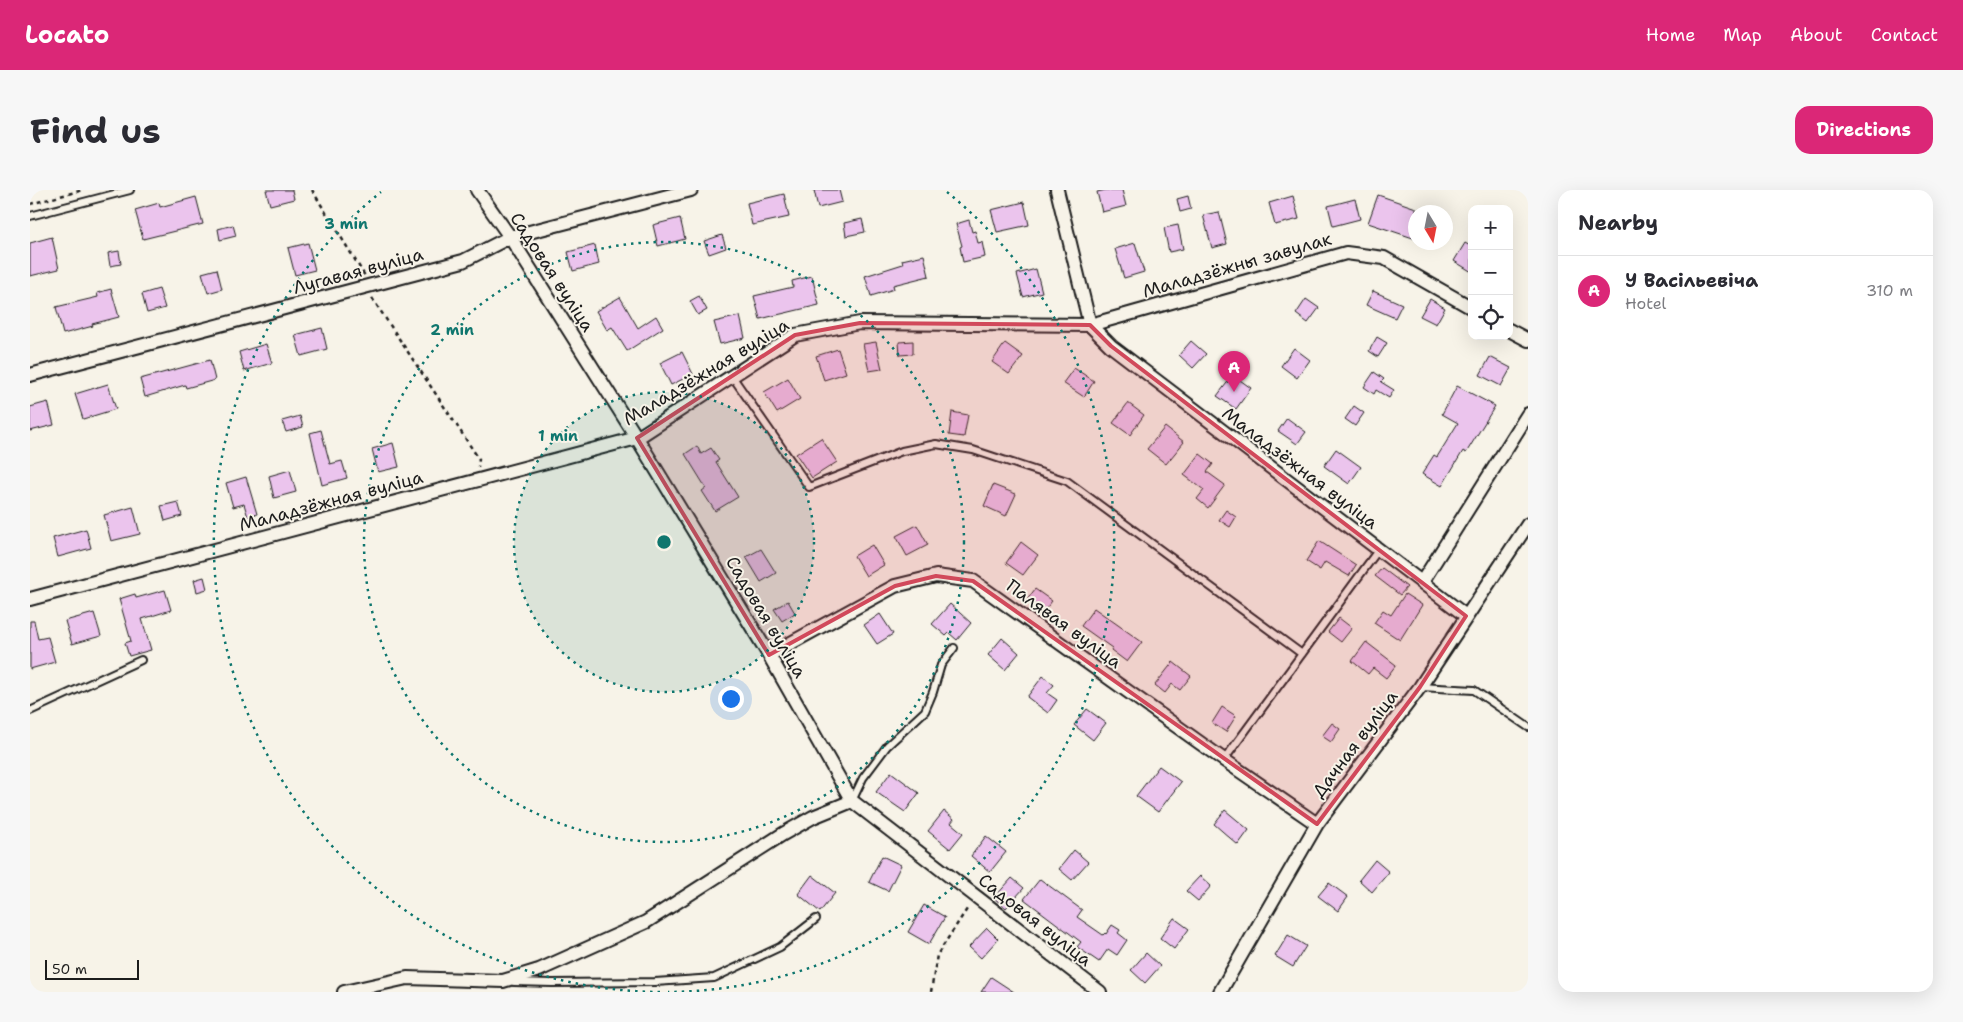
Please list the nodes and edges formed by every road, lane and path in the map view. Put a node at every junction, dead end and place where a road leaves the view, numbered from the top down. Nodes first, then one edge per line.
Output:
1 (83, 190) edge
2 (130, 190) edge
3 (312, 190) edge
4 (477, 190) edge
5 (691, 190) edge
6 (1057, 190) edge
7 (30, 204) edge
8 (30, 216) edge
9 (510, 236) junction
10 (368, 286) junction
11 (1468, 306) edge
12 (1090, 325) junction
13 (1513, 332) edge
14 (1528, 340) edge
15 (30, 375) edge
16 (732, 376) junction
17 (1528, 414) edge
18 (637, 438) junction
19 (477, 470) dead end
20 (1528, 524) edge
21 (1379, 550) junction
22 (1422, 582) junction
23 (30, 599) edge
24 (1466, 616) junction
25 (954, 648) dead end
26 (1302, 654) junction
27 (769, 655) junction
28 (141, 660) dead end
29 (1420, 687) junction
30 (30, 711) edge
31 (1528, 727) edge
32 (1224, 760) junction
33 (852, 800) junction
34 (1317, 824) junction
35 (976, 896) junction
36 (816, 919) dead end
37 (407, 978) junction
38 (503, 981) junction
39 (344, 992) edge
40 (405, 992) edge
41 (931, 992) edge
42 (1100, 992) edge
43 (1220, 992) edge

1 - 7 path
2 - 8 lane
3 - 10 path
4 - 9 street, Садовая вуліца
5 - 9 street, Лугавая вуліца
6 - 12 street
9 - 10 street, Лугавая вуліца
9 - 18 street, Садовая вуліца
10 - 15 street, Лугавая вуліца
10 - 19 path
11 - 12 street, Маладзёжны завулак
12 - 16 street, Маладзёжная вуліца
12 - 21 street, Маладзёжная вуліца
13 - 14 street
16 - 18 street, Маладзёжная вуліца
16 - 26 lane
17 - 22 street
18 - 23 street, Маладзёжная вуліца
18 - 27 street, Садовая вуліца
20 - 24 street, Дачная вуліца
21 - 22 street, Маладзёжная вуліца
21 - 26 lane
22 - 24 street, Маладзёжная вуліца
24 - 29 street, Дачная вуліца
25 - 33 lane
26 - 32 lane
27 - 32 street, Палявая вуліца
27 - 33 street, Садовая вуліца
28 - 30 lane
29 - 31 lane
29 - 34 street, Дачная вуліца
32 - 34 street, Палявая вуліца
33 - 35 street, Садовая вуліца
33 - 38 street
34 - 43 street, Дачная вуліца
35 - 41 path
35 - 42 street, Садовая вуліца
36 - 38 lane
37 - 38 street
37 - 39 street
37 - 40 street

